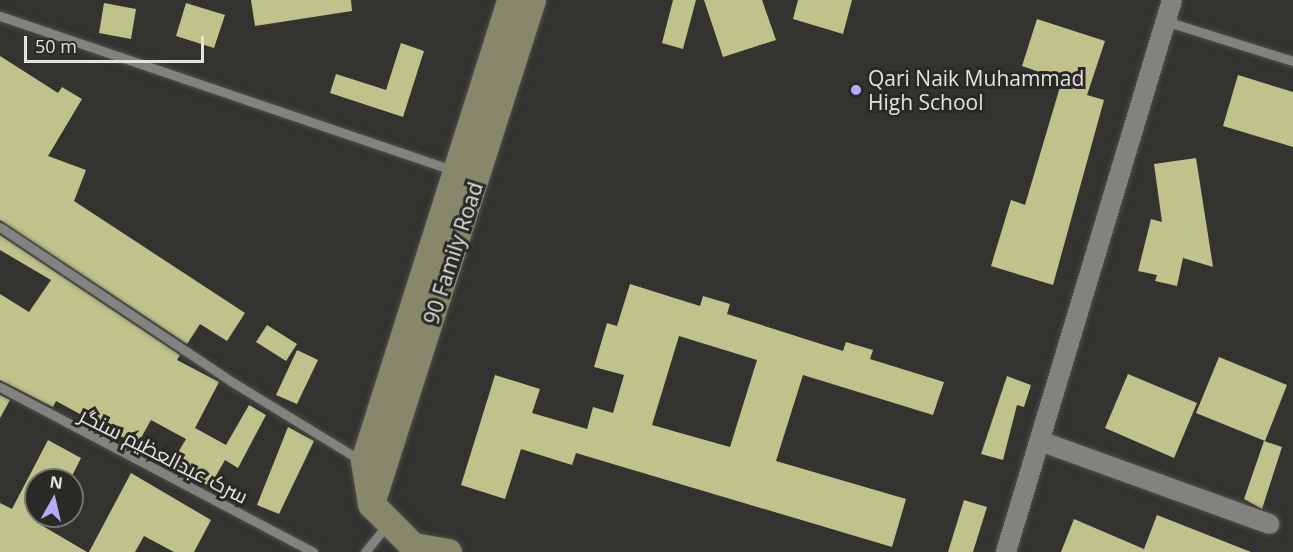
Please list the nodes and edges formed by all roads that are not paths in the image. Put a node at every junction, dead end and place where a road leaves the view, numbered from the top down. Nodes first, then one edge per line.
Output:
1 (510, 0) edge
2 (532, 0) edge
3 (1172, 0) edge
4 (0, 16) edge
5 (1165, 21) junction
6 (1293, 61) edge
7 (466, 175) junction
8 (0, 227) edge
9 (0, 387) edge
10 (1040, 441) junction
11 (374, 465) junction
12 (380, 513) junction
13 (1269, 524) dead end
14 (313, 552) edge
15 (365, 552) edge
16 (448, 552) edge
17 (1006, 552) edge

1 - 7 street, 90 Family Road
2 - 7 street, 90 Family Road
3 - 5 street
4 - 7 lane
5 - 6 lane
5 - 10 street
7 - 11 street, 90 Family Road
8 - 11 lane
9 - 14 lane, سرک عبدالعظیم سنگر
10 - 13 street
10 - 17 street
11 - 12 street, 90 Family Road
12 - 15 lane
12 - 16 street

